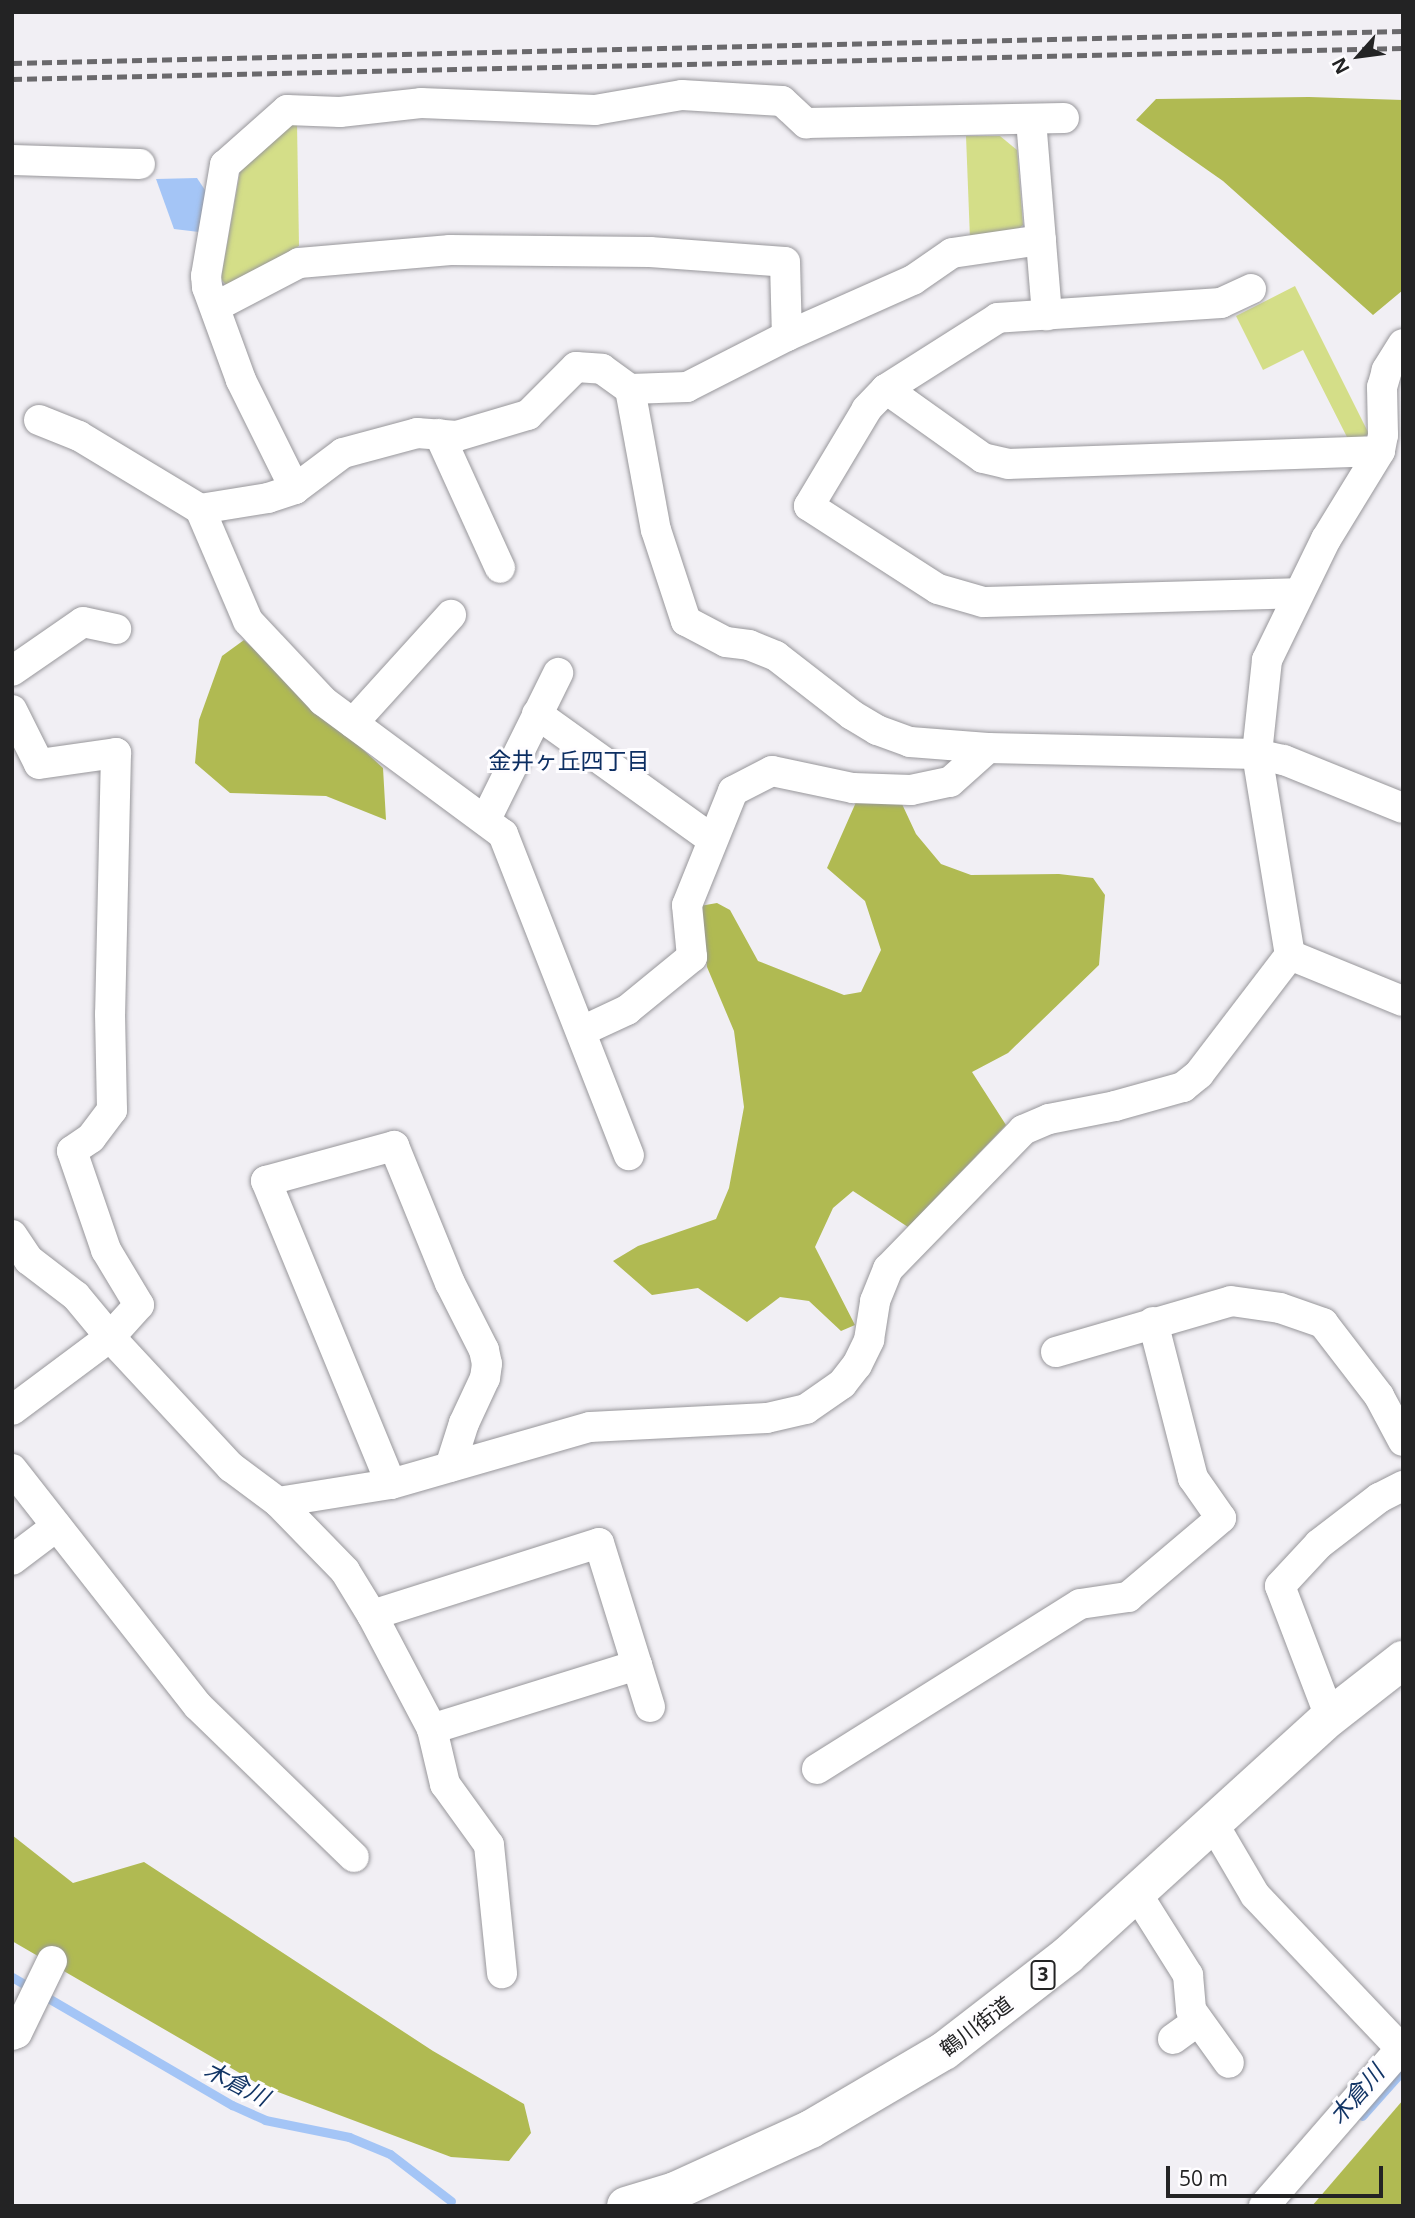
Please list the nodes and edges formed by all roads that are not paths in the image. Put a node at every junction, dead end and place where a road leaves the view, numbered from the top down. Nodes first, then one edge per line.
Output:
1 (1064, 118) dead end
2 (1031, 120) junction
3 (12, 160) edge
4 (140, 164) dead end
5 (1041, 240) junction
6 (1251, 289) dead end
7 (215, 307) junction
8 (1047, 315) junction
9 (787, 336) junction
10 (1403, 344) edge
11 (630, 389) junction
12 (886, 389) junction
13 (39, 420) dead end
14 (439, 434) junction
15 (1380, 451) junction
16 (295, 489) junction
17 (200, 509) junction
18 (500, 568) dead end
19 (1298, 593) junction
20 (451, 615) dead end
21 (117, 629) dead end
22 (14, 665) edge
23 (558, 673) dead end
24 (12, 710) edge
25 (537, 714) junction
26 (353, 723) junction
27 (988, 748) junction
28 (1257, 754) junction
29 (1403, 808) edge
30 (486, 819) junction
31 (713, 840) junction
32 (1290, 955) junction
33 (1403, 1001) edge
34 (582, 1031) junction
35 (629, 1155) dead end
36 (12, 1234) edge
37 (1153, 1322) junction
38 (110, 1337) junction
39 (1056, 1352) dead end
40 (12, 1410) edge
41 (1403, 1441) edge
42 (450, 1467) junction
43 (12, 1469) edge
44 (391, 1483) junction
45 (1403, 1486) edge
46 (278, 1502) junction
47 (57, 1526) junction
48 (12, 1560) edge
49 (372, 1615) junction
50 (1403, 1660) edge
51 (637, 1665) junction
52 (650, 1707) dead end
53 (1330, 1717) junction
54 (432, 1729) junction
55 (817, 1769) dead end
56 (1214, 1825) junction
57 (354, 1857) dead end
58 (1137, 1894) junction
59 (49, 1969) dead end
60 (502, 1973) dead end
61 (1198, 2021) junction
62 (20, 2024) edge
63 (1173, 2039) dead end
64 (1402, 2047) edge
65 (1229, 2063) dead end
66 (626, 2206) edge
67 (1264, 2206) edge

1 - 2 street
2 - 5 street
2 - 7 street
3 - 4 street
5 - 8 street
5 - 9 street
6 - 8 street
7 - 9 street
7 - 16 street
8 - 12 street
9 - 11 street
10 - 15 street
11 - 14 street
11 - 27 street
12 - 15 street
12 - 19 street
13 - 17 street
14 - 16 street
14 - 18 street
15 - 19 street
16 - 17 street
17 - 26 street
19 - 28 street
20 - 26 street
21 - 22 street
23 - 25 street
24 - 38 street
25 - 30 street
25 - 31 street
26 - 30 street
27 - 28 street
27 - 31 street
28 - 29 street
28 - 32 street
30 - 34 street
31 - 34 street
32 - 33 street
32 - 42 street
34 - 35 street
36 - 38 street
37 - 39 street
37 - 41 street
37 - 55 street
38 - 40 street
38 - 46 street
42 - 44 street
42 - 44 street
43 - 47 street
44 - 46 street
45 - 53 street
46 - 49 street
47 - 48 street
47 - 57 street
49 - 51 street
49 - 54 street
50 - 53 main road, 鶴川街道 / 3
51 - 52 street
51 - 54 street
53 - 56 main road, 鶴川街道 / 3
54 - 60 street
56 - 58 main road, 鶴川街道 / 3
56 - 64 street
58 - 61 street
58 - 66 main road, 鶴川街道 / 3
59 - 62 street
61 - 63 street
61 - 65 street
64 - 67 street

